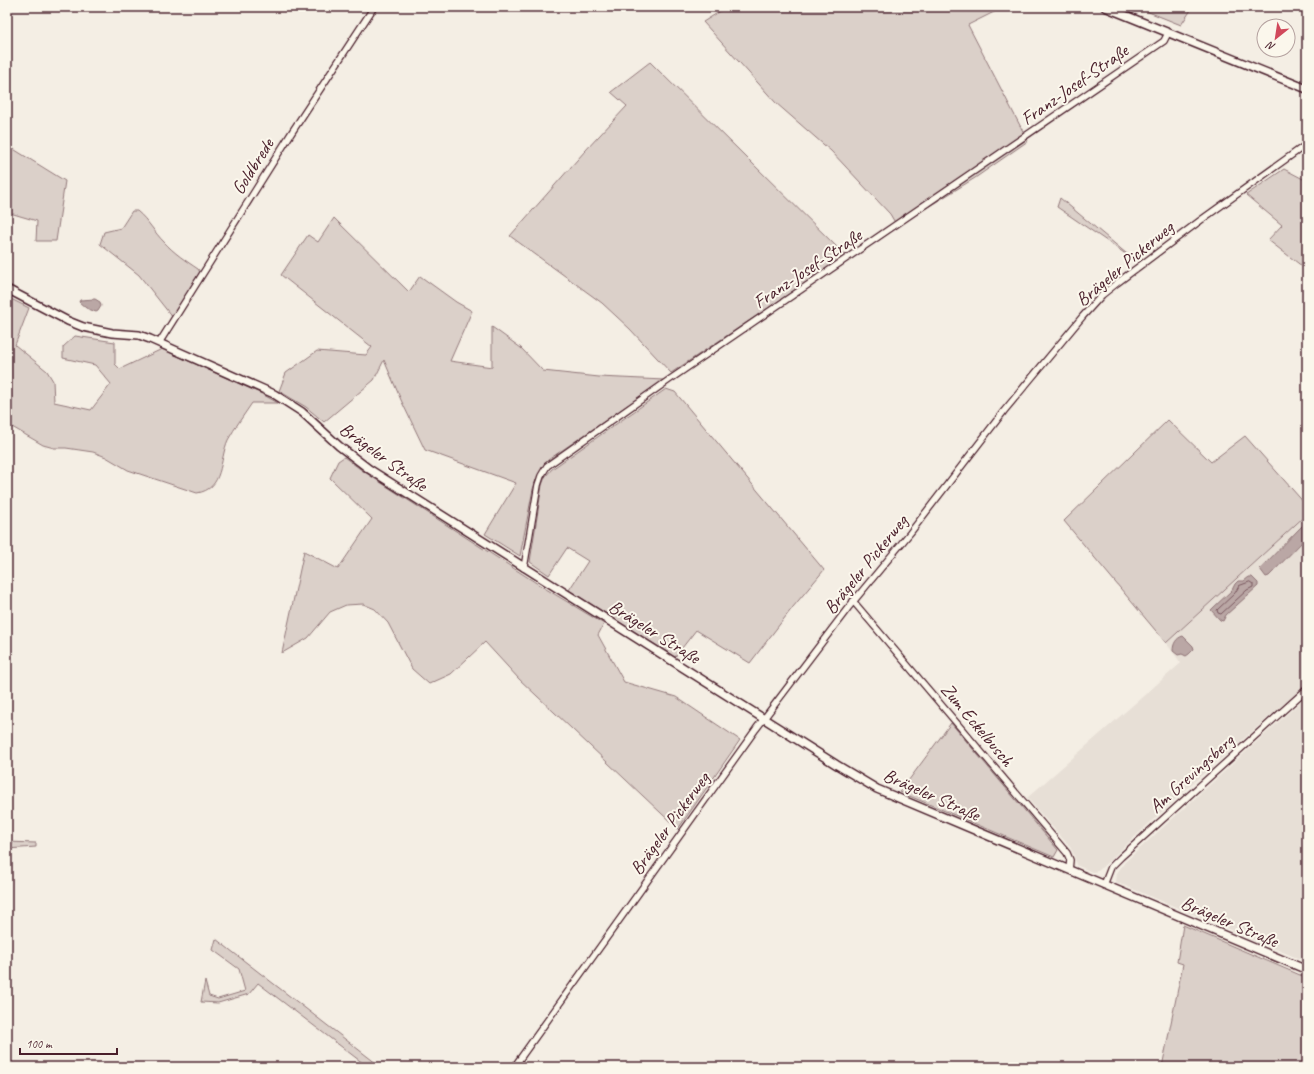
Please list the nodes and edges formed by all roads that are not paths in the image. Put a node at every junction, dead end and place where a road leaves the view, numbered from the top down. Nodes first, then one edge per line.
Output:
1 (374, 7) edge
2 (1105, 7) edge
3 (1168, 33) junction
4 (1307, 89) edge
5 (1307, 144) edge
6 (7, 289) edge
7 (160, 343) junction
8 (524, 568) junction
9 (853, 601) junction
10 (1307, 689) edge
11 (763, 719) junction
12 (1069, 870) junction
13 (1104, 885) junction
14 (1307, 970) edge
15 (514, 1067) edge

1 - 7 street, Goldbrede
2 - 3 street
3 - 4 street
3 - 8 street, Franz-Josef-Straße
5 - 9 street, Brägeler Pickerweg
6 - 7 street, Brägeler Straße
7 - 8 street, Brägeler Straße
8 - 11 street, Brägeler Straße
9 - 11 street, Brägeler Pickerweg
9 - 12 street, Zum Eckelbusch
10 - 13 street, Am Grevingsberg
11 - 12 street, Brägeler Straße
11 - 15 street, Brägeler Pickerweg
12 - 13 street, Brägeler Straße
13 - 14 street, Brägeler Straße

